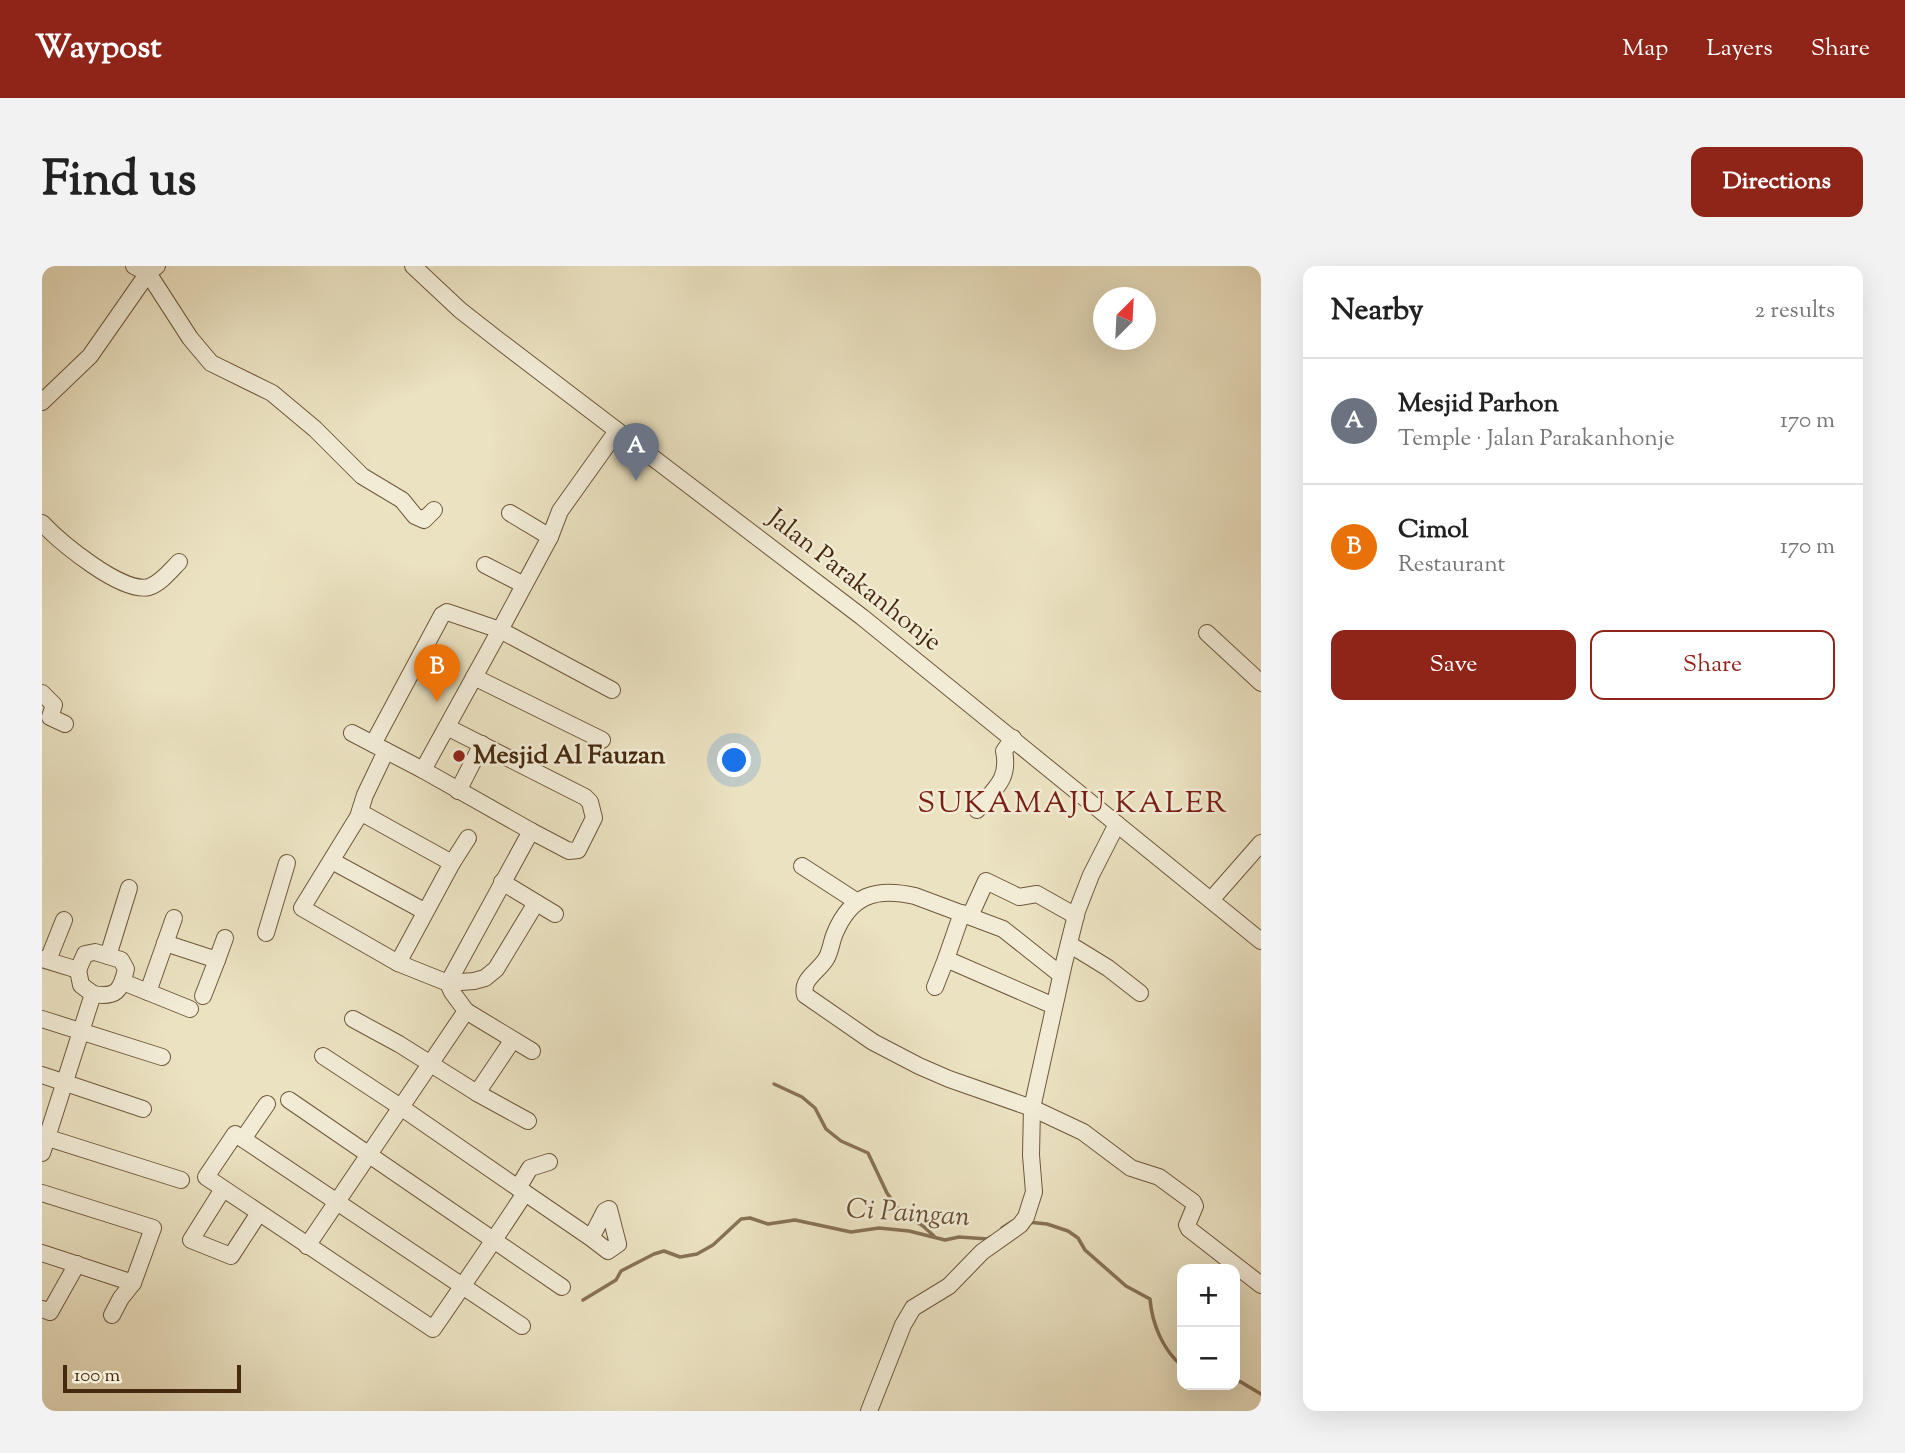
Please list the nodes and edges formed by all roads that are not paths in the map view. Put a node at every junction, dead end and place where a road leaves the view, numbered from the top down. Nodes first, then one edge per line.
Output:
1 (413, 266) edge
2 (147, 269) edge
3 (42, 402) edge
4 (617, 431) junction
5 (510, 513) dead end
6 (428, 515) dead end
7 (42, 523) edge
8 (550, 537) junction
9 (179, 562) dead end
10 (485, 565) dead end
11 (524, 585) junction
12 (500, 630) junction
13 (1207, 633) dead end
14 (474, 677) junction
15 (1261, 683) edge
16 (612, 690) dead end
17 (42, 693) edge
18 (65, 724) dead end
19 (447, 727) junction
20 (352, 733) dead end
21 (1013, 738) junction
22 (602, 740) dead end
23 (482, 744) junction
24 (380, 748) junction
25 (423, 770) junction
26 (458, 791) junction
27 (977, 810) dead end
28 (360, 812) junction
29 (1117, 824) junction
30 (531, 831) junction
31 (468, 838) dead end
32 (1261, 842) edge
33 (332, 861) junction
34 (287, 863) dead end
35 (452, 863) junction
36 (802, 866) dead end
37 (502, 882) junction
38 (129, 888) dead end
39 (277, 897) junction
40 (1211, 900) junction
41 (856, 901) junction
42 (536, 903) junction
43 (303, 908) junction
44 (424, 911) junction
45 (555, 914) dead end
46 (966, 914) junction
47 (1076, 915) junction
48 (174, 918) dead end
49 (64, 920) dead end
50 (266, 933) dead end
51 (225, 938) dead end
52 (1261, 942) edge
53 (165, 943) junction
54 (1069, 944) junction
55 (108, 956) junction
56 (45, 959) edge
57 (946, 959) junction
58 (217, 960) junction
59 (398, 963) junction
60 (78, 970) junction
61 (1061, 975) junction
62 (123, 982) junction
63 (448, 983) junction
64 (935, 987) dead end
65 (148, 992) junction
66 (1140, 993) dead end
67 (93, 994) junction
68 (203, 996) dead end
69 (1054, 1006) junction
70 (190, 1009) dead end
71 (466, 1011) junction
72 (42, 1019) edge
73 (353, 1019) dead end
74 (81, 1032) junction
75 (512, 1041) junction
76 (532, 1051) dead end
77 (323, 1056) dead end
78 (162, 1057) dead end
79 (431, 1065) junction
80 (42, 1075) edge
81 (64, 1083) junction
82 (477, 1093) junction
83 (289, 1100) dead end
84 (267, 1104) dead end
85 (143, 1108) dead end
86 (402, 1108) junction
87 (1032, 1108) junction
88 (528, 1121) dead end
89 (243, 1139) junction
90 (44, 1142) edge
91 (369, 1155) junction
92 (549, 1162) dead end
93 (181, 1180) dead end
94 (223, 1189) junction
95 (521, 1191) junction
96 (42, 1193) edge
97 (337, 1202) junction
98 (258, 1213) junction
99 (591, 1238) dead end
100 (494, 1240) junction
101 (307, 1246) junction
102 (42, 1252) edge
103 (77, 1264) junction
104 (132, 1283) junction
105 (1261, 1285) edge
106 (462, 1286) junction
107 (562, 1287) dead end
108 (42, 1309) edge
109 (112, 1315) dead end
110 (523, 1326) dead end
111 (869, 1411) edge

1 - 4 street, Jalan Parakanhonje
2 - 3 street
2 - 6 street
4 - 8 street
4 - 21 street, Jalan Parakanhonje
5 - 8 street
7 - 9 street
8 - 11 street
10 - 11 street
11 - 12 street
12 - 14 street
12 - 16 street
12 - 24 street
13 - 15 street
14 - 19 street
14 - 22 street
17 - 18 street
19 - 23 street
19 - 25 street
20 - 24 street
21 - 27 street
21 - 29 street, Jalan Parakanhonje
23 - 26 street
23 - 30 street
24 - 25 street
24 - 28 street
25 - 26 street
26 - 30 street
28 - 33 street
28 - 35 street
29 - 40 street, Jalan Parakanhonje
29 - 47 street
30 - 37 street
31 - 35 street
32 - 40 street
33 - 43 street
33 - 44 street
34 - 39 street
35 - 44 street
36 - 41 street
37 - 42 street
37 - 63 street
38 - 55 street
39 - 43 street
39 - 50 street
40 - 52 street, Jalan Parakanhonje
41 - 46 street
41 - 87 street
42 - 45 street
42 - 63 street
43 - 59 street
44 - 59 street
46 - 47 street
46 - 57 street
46 - 61 street
47 - 54 street
48 - 53 street
49 - 56 street
51 - 58 street
53 - 58 street
53 - 65 street
54 - 61 street
54 - 66 street
55 - 60 street
55 - 62 street
56 - 60 street
57 - 64 street
57 - 69 street
58 - 68 street
59 - 63 street
60 - 67 street
61 - 69 street
62 - 65 street
62 - 67 street
63 - 71 street
65 - 70 street
67 - 74 street
69 - 87 street
71 - 75 street
71 - 79 street
72 - 74 street
73 - 79 street
74 - 78 street
74 - 81 street
75 - 76 street
75 - 82 street
77 - 86 street
79 - 82 street
79 - 86 street
80 - 81 street
81 - 85 street
81 - 90 street
82 - 88 street
83 - 91 street
84 - 89 street
86 - 91 street
86 - 95 street
87 - 105 street
87 - 111 street
89 - 94 street
89 - 97 street
90 - 93 street
91 - 97 street
91 - 100 street
92 - 95 street
94 - 98 street
94 - 98 street
95 - 99 street
95 - 100 street
96 - 104 street
97 - 101 street
97 - 106 street
98 - 101 street
100 - 106 street
100 - 107 street
101 - 106 street
102 - 103 street
103 - 104 street
103 - 108 street
104 - 109 street
106 - 110 street

